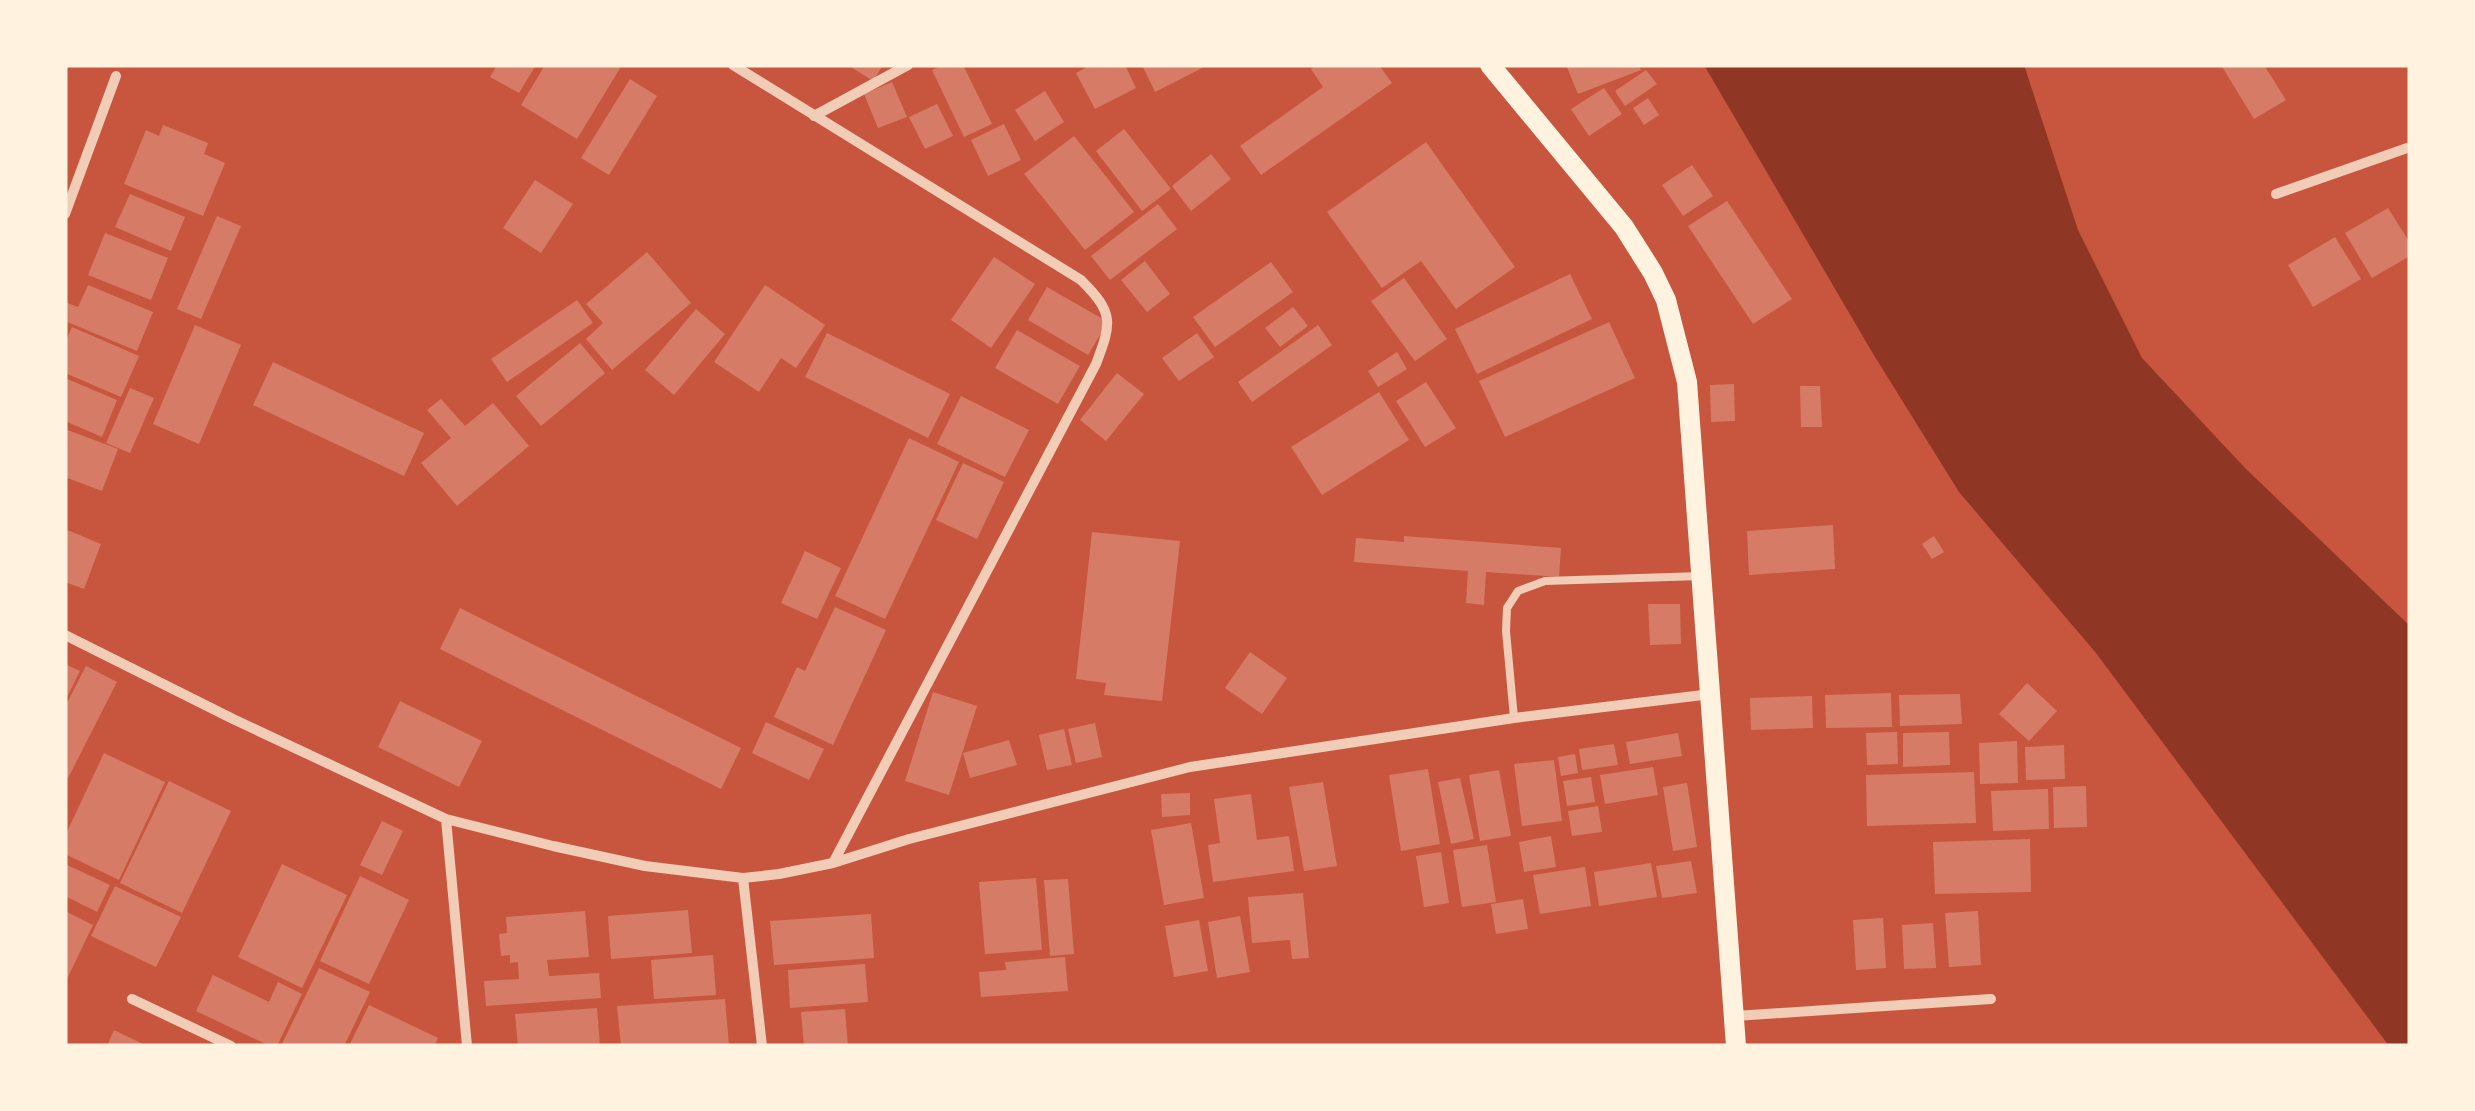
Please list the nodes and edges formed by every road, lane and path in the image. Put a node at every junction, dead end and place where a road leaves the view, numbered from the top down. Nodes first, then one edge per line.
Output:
1 (733, 65) edge
2 (908, 65) edge
3 (1490, 65) edge
4 (116, 76) dead end
5 (814, 116) junction
6 (2410, 147) edge
7 (2276, 194) dead end
8 (65, 214) edge
9 (1701, 576) junction
10 (65, 635) edge
11 (1711, 694) junction
12 (1514, 718) junction
13 (446, 819) junction
14 (833, 863) junction
15 (744, 878) junction
16 (1990, 998) dead end
17 (132, 999) dead end
18 (1734, 1016) junction
19 (230, 1046) edge
20 (467, 1046) edge
21 (762, 1046) edge
22 (1736, 1046) edge

1 - 5 street
2 - 5 street
3 - 9 main road
4 - 8 street
5 - 14 street
6 - 7 street
9 - 11 main road
9 - 12 lane
10 - 13 street
11 - 12 street
11 - 18 main road
12 - 14 street
13 - 15 street
13 - 20 street
14 - 15 street
15 - 21 street
16 - 18 street
17 - 19 street
18 - 22 main road

